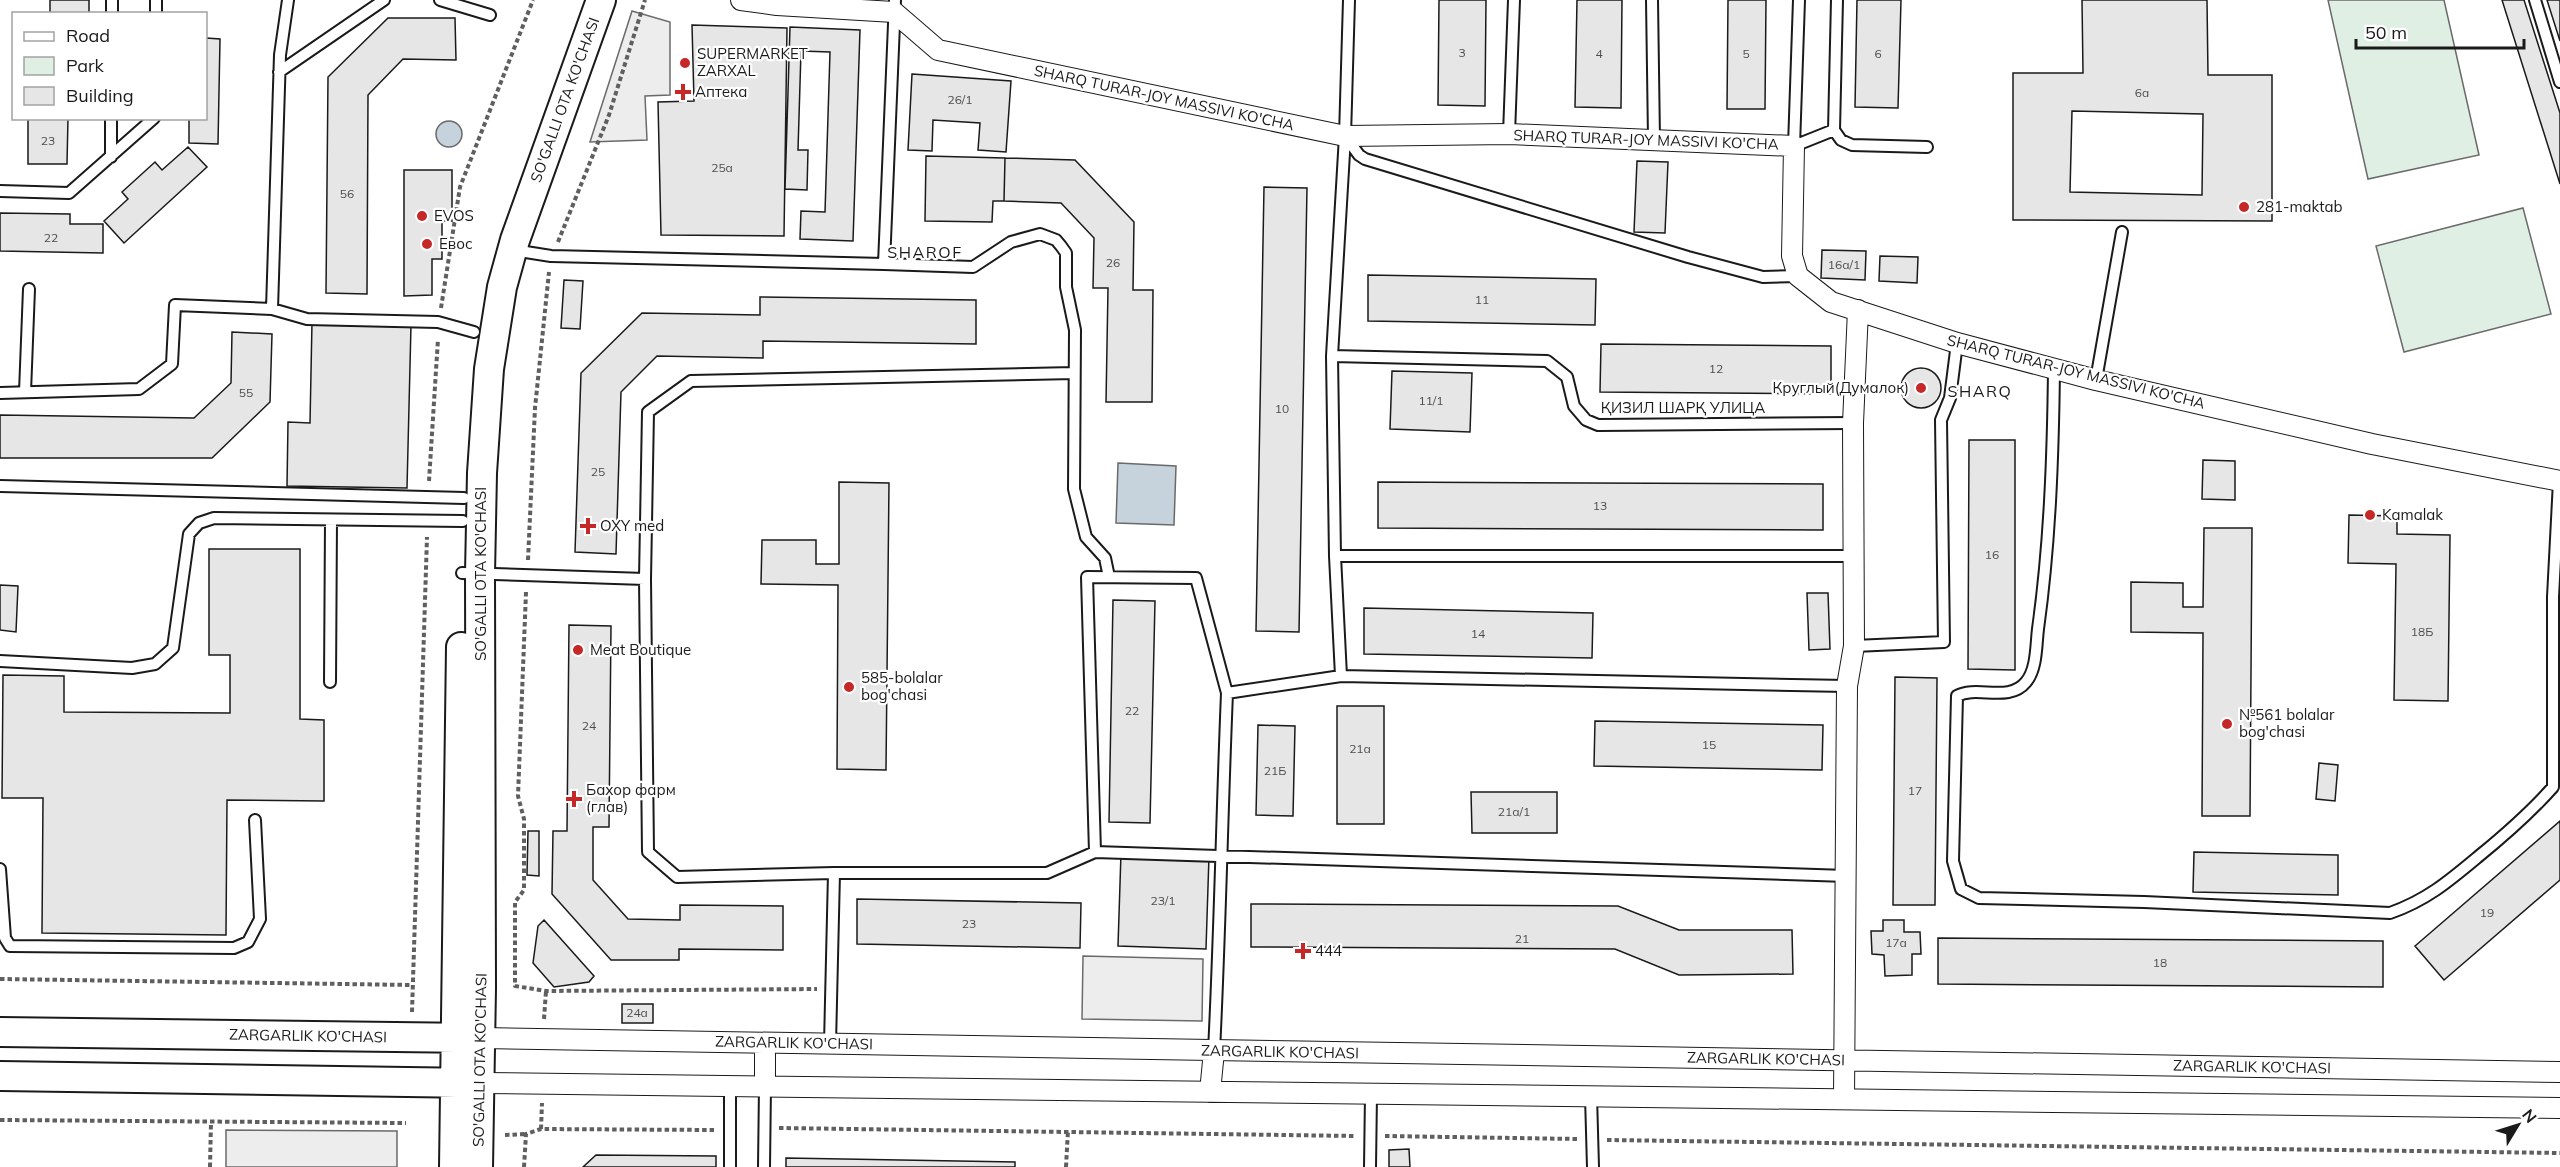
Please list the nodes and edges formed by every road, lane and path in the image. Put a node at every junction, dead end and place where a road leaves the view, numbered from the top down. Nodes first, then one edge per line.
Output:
1 (288, 0) edge
2 (384, 0) edge
3 (440, 0) edge
4 (580, 0) edge
5 (601, 0) edge
6 (645, 0) edge
7 (741, 0) edge
8 (1349, 0) edge
9 (1514, 0) edge
10 (1652, 0) edge
11 (1799, 0) edge
12 (1837, 0) edge
13 (2535, 0) edge
14 (895, 6) edge
15 (490, 15) dead end
16 (279, 72) junction
17 (2560, 82) edge
18 (111, 120) edge
19 (152, 120) edge
20 (1834, 130) junction
21 (1509, 134) junction
22 (1345, 136) junction
23 (1654, 139) junction
24 (1794, 146) junction
25 (1926, 147) dead end
26 (111, 157) junction
27 (0, 191) edge
28 (2122, 232) dead end
29 (512, 249) junction
30 (551, 256) junction
31 (884, 264) junction
32 (1798, 276) junction
33 (29, 288) dead end
34 (272, 309) junction
35 (1857, 310) junction
36 (474, 332) junction
37 (1956, 343) junction
38 (1332, 356) junction
39 (2054, 369) junction
40 (1074, 373) junction
41 (2096, 380) junction
42 (25, 392) junction
43 (0, 393) edge
44 (1853, 423) junction
45 (2560, 481) edge
46 (0, 486) edge
47 (464, 510) junction
48 (331, 520) junction
49 (1335, 556) junction
50 (1854, 556) junction
51 (471, 573) junction
52 (527, 575) junction
53 (1109, 577) junction
54 (645, 579) junction
55 (1854, 646) junction
56 (0, 661) edge
57 (1341, 676) junction
58 (330, 681) dead end
59 (1847, 686) junction
60 (1227, 693) junction
61 (255, 820) dead end
62 (1095, 852) junction
63 (1220, 854) junction
64 (0, 869) edge
65 (834, 873) junction
66 (1847, 876) junction
67 (0, 979) edge
68 (412, 985) dead end
69 (830, 989) junction
70 (546, 991) junction
71 (544, 1019) dead end
72 (0, 1032) edge
73 (469, 1038) junction
74 (765, 1043) junction
75 (830, 1044) junction
76 (1214, 1051) junction
77 (1844, 1061) junction
78 (2560, 1072) edge
79 (0, 1076) edge
80 (468, 1083) junction
81 (730, 1086) junction
82 (765, 1086) junction
83 (1210, 1092) junction
84 (1371, 1094) junction
85 (1591, 1096) junction
86 (1844, 1099) junction
87 (542, 1102) dead end
88 (2560, 1108) edge
89 (0, 1120) edge
90 (211, 1122) junction
91 (406, 1123) dead end
92 (765, 1128) junction
93 (541, 1129) junction
94 (731, 1130) junction
95 (1068, 1130) junction
96 (526, 1134) junction
97 (505, 1135) dead end
98 (1370, 1136) junction
99 (1592, 1139) junction
100 (2560, 1153) edge
101 (210, 1167) edge
102 (454, 1167) edge
103 (478, 1167) edge
104 (524, 1167) edge
105 (730, 1167) edge
106 (764, 1167) edge
107 (1066, 1167) edge
108 (1370, 1167) edge
109 (1593, 1167) edge

1 - 16 lane
2 - 16 lane
3 - 15 lane
4 - 36 main road, SO'GALLI OTA KO'CHASI
5 - 29 main road, SO'GALLI OTA KO'CHASI
6 - 30 path
7 - 14 street
8 - 22 lane
9 - 21 lane
10 - 23 lane
11 - 24 lane
12 - 20 lane
13 - 17 lane
14 - 22 street, SHARQ TURAR-JOY MASSIVI KO'CHA
14 - 31 lane
16 - 34 lane
18 - 26 lane
19 - 26 lane
20 - 24 lane
20 - 25 lane
21 - 22 street, SHARQ TURAR-JOY MASSIVI KO'CHA
21 - 23 street, SHARQ TURAR-JOY MASSIVI KO'CHA
22 - 32 lane
22 - 38 lane
23 - 24 street, SHARQ TURAR-JOY MASSIVI KO'CHA
24 - 32 street, SHARQ TURAR-JOY MASSIVI KO'CHA
26 - 27 lane
28 - 41 lane
29 - 30 lane
29 - 51 main road, SO'GALLI OTA KO'CHASI
30 - 31 lane
30 - 52 path
31 - 40 lane
32 - 35 street, SHARQ TURAR-JOY MASSIVI KO'CHA
33 - 42 lane
34 - 36 lane
34 - 42 lane
35 - 37 street, SHARQ TURAR-JOY MASSIVI KO'CHA
35 - 44 street
36 - 47 main road, SO'GALLI OTA KO'CHASI
37 - 39 street, SHARQ TURAR-JOY MASSIVI KO'CHA
37 - 55 lane
38 - 44 lane, ҚИЗИЛ ШАРҚ УЛИЦА
38 - 49 lane
39 - 41 street, SHARQ TURAR-JOY MASSIVI KO'CHA
39 - 45 lane
40 - 53 lane
40 - 54 lane
41 - 45 street, SHARQ TURAR-JOY MASSIVI KO'CHA
42 - 43 lane
44 - 50 street
46 - 47 lane
47 - 48 lane
47 - 51 main road, SO'GALLI OTA KO'CHASI
48 - 56 lane
48 - 58 lane
49 - 50 lane
49 - 57 lane
50 - 55 street
51 - 52 lane
51 - 73 main road, SO'GALLI OTA KO'CHASI
52 - 54 lane
52 - 70 path
53 - 60 lane
53 - 62 lane
54 - 65 lane
55 - 59 street
57 - 59 lane
57 - 60 lane
59 - 66 street
60 - 63 lane
61 - 64 lane
62 - 63 lane
62 - 65 lane
63 - 66 lane
63 - 76 lane
65 - 69 lane
66 - 77 street
67 - 68 path
69 - 70 path
69 - 75 lane
70 - 71 path
72 - 73 main road, ZARGARLIK KO'CHASI
73 - 74 street, ZARGARLIK KO'CHASI
73 - 80 main road, SO'GALLI OTA KO'CHASI
74 - 75 street, ZARGARLIK KO'CHASI
74 - 82 street
75 - 76 street, ZARGARLIK KO'CHASI
76 - 77 street, ZARGARLIK KO'CHASI
76 - 83 street
77 - 78 street, ZARGARLIK KO'CHASI
77 - 86 street
79 - 80 main road
80 - 81 street
80 - 102 main road, SO'GALLI OTA KO'CHASI
80 - 103 main road, SO'GALLI OTA KO'CHASI
81 - 82 street
81 - 94 lane
82 - 83 street
82 - 92 lane
83 - 84 street
84 - 85 street
84 - 98 lane
85 - 86 street
85 - 99 lane
86 - 88 street
87 - 93 path
89 - 90 path
90 - 91 path
90 - 101 path
92 - 95 path
92 - 106 lane
93 - 94 path
93 - 96 path
94 - 105 lane
95 - 98 path
95 - 107 path
96 - 97 path
96 - 104 path
98 - 99 path
98 - 108 lane
99 - 100 path
99 - 109 lane

